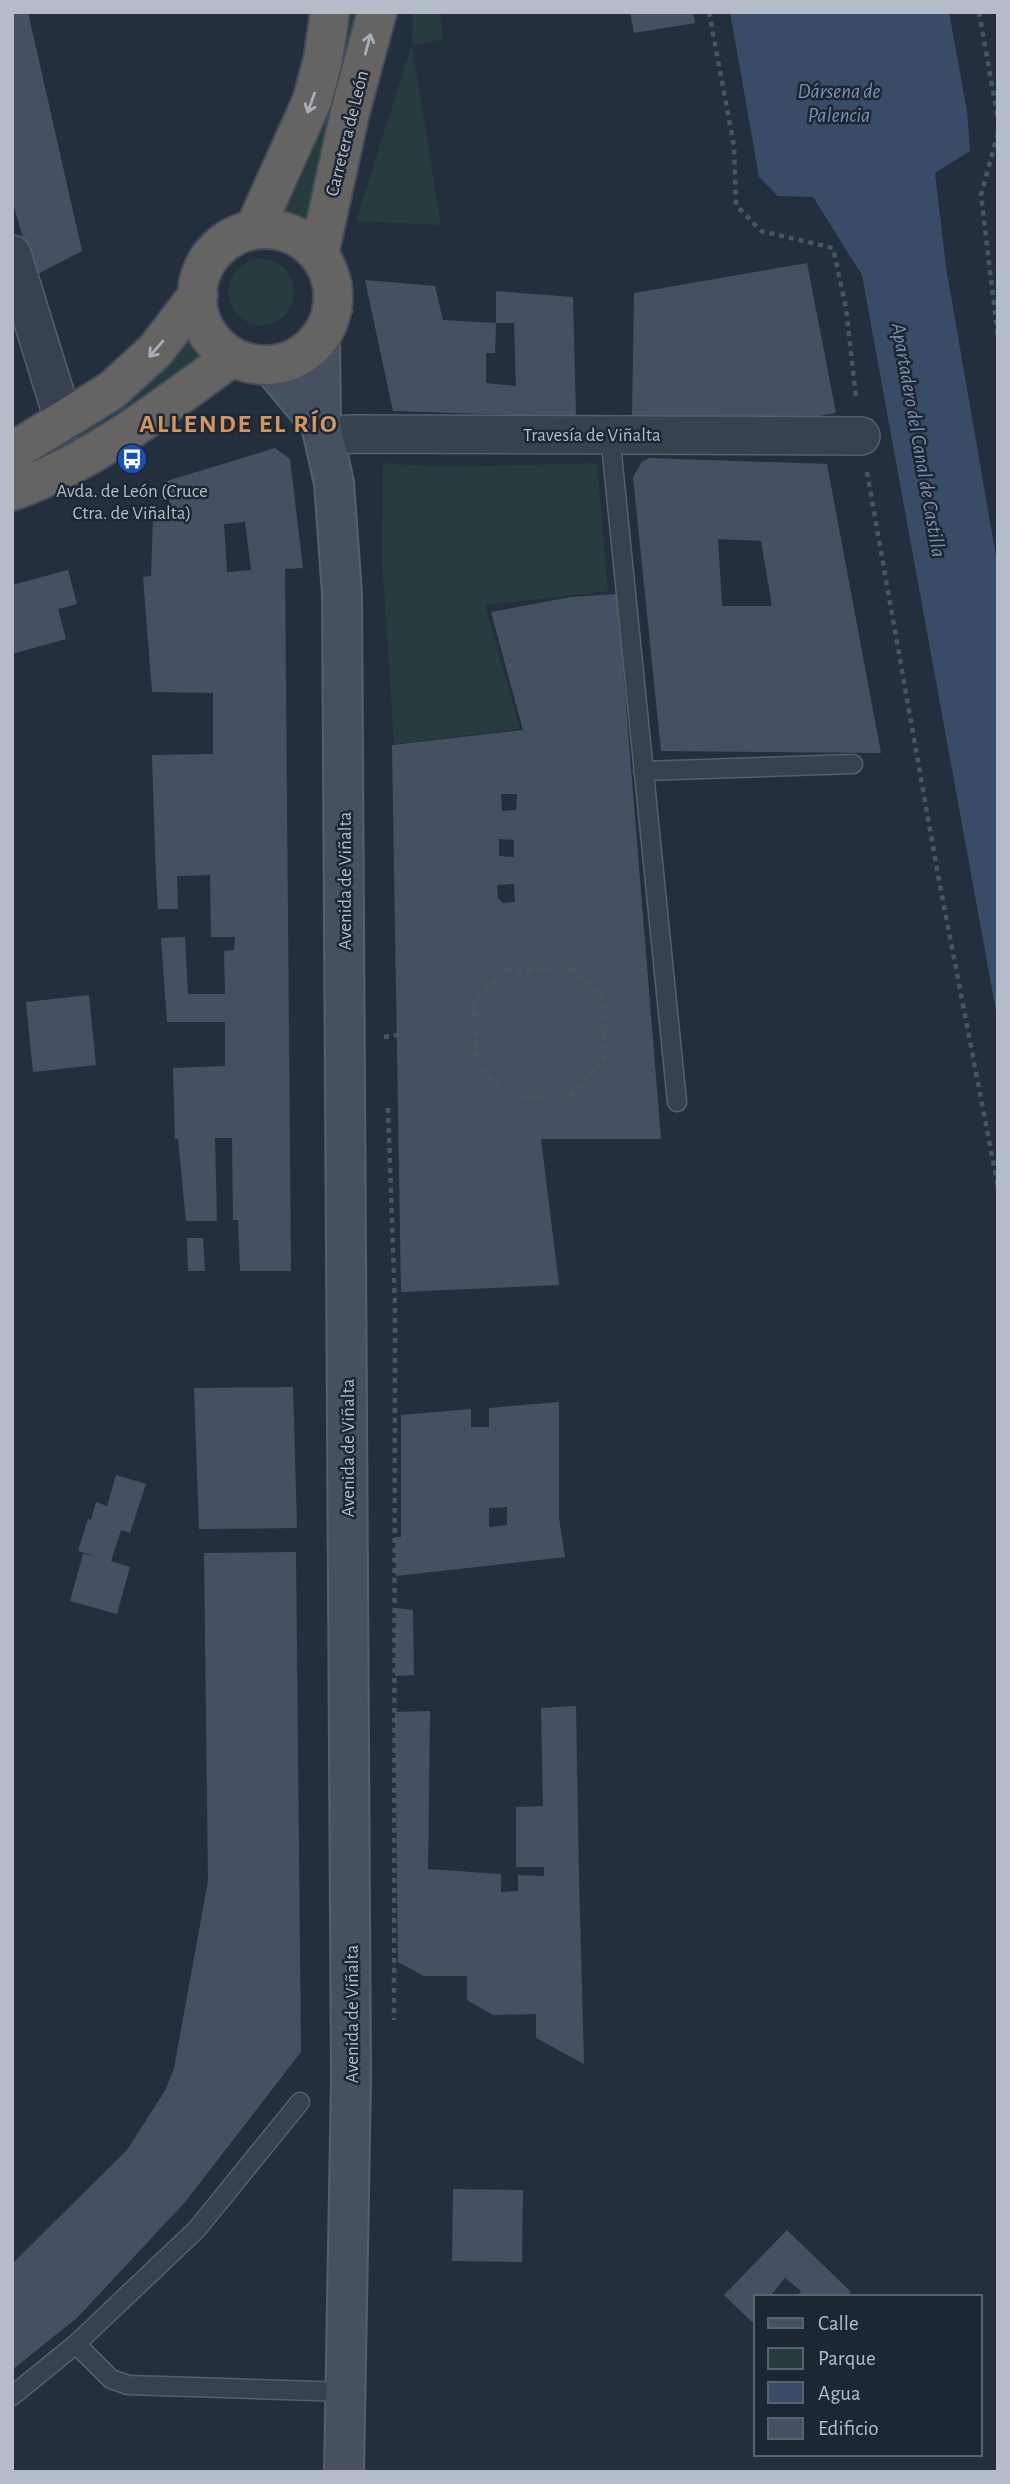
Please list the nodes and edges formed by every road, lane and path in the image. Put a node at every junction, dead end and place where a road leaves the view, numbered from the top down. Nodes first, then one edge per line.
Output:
1 (330, 12) edge
2 (377, 12) edge
3 (709, 12) edge
4 (979, 12) edge
5 (998, 119) edge
6 (998, 134) edge
7 (254, 230) junction
8 (12, 254) edge
9 (319, 254) junction
10 (198, 295) junction
11 (320, 337) junction
12 (998, 338) edge
13 (232, 357) junction
14 (271, 365) junction
15 (64, 422) junction
16 (323, 431) junction
17 (610, 434) junction
18 (861, 436) junction
19 (12, 452) edge
20 (12, 491) edge
21 (853, 764) dead end
22 (643, 771) junction
23 (475, 1035) joint
24 (677, 1102) dead end
25 (998, 1187) edge
26 (300, 2102) dead end
27 (76, 2344) junction
28 (346, 2392) junction
29 (12, 2396) edge
30 (344, 2472) edge

1 -> 7 highway, Carretera de León
9 -> 2 highway, Carretera de León
3 - 18 path
4 - 5 path
6 - 12 path
7 - 9 highway
7 - 10 highway
8 - 15 street
9 - 11 highway
10 - 13 highway
10 -> 15 highway
11 - 14 highway
11 - 16 main road, Avenida de Viñalta
13 - 14 highway
13 - 20 highway
14 - 16 main road
15 - 19 highway
16 - 17 street, Travesía de Viñalta
16 - 28 main road, Avenida de Viñalta
17 - 18 street, Travesía de Viñalta
17 - 22 lane
18 - 25 path
21 - 22 lane
22 - 24 lane
23 - 23 path
26 - 27 lane
27 - 28 lane
27 - 29 lane
28 - 30 main road, Avenida de Viñalta

